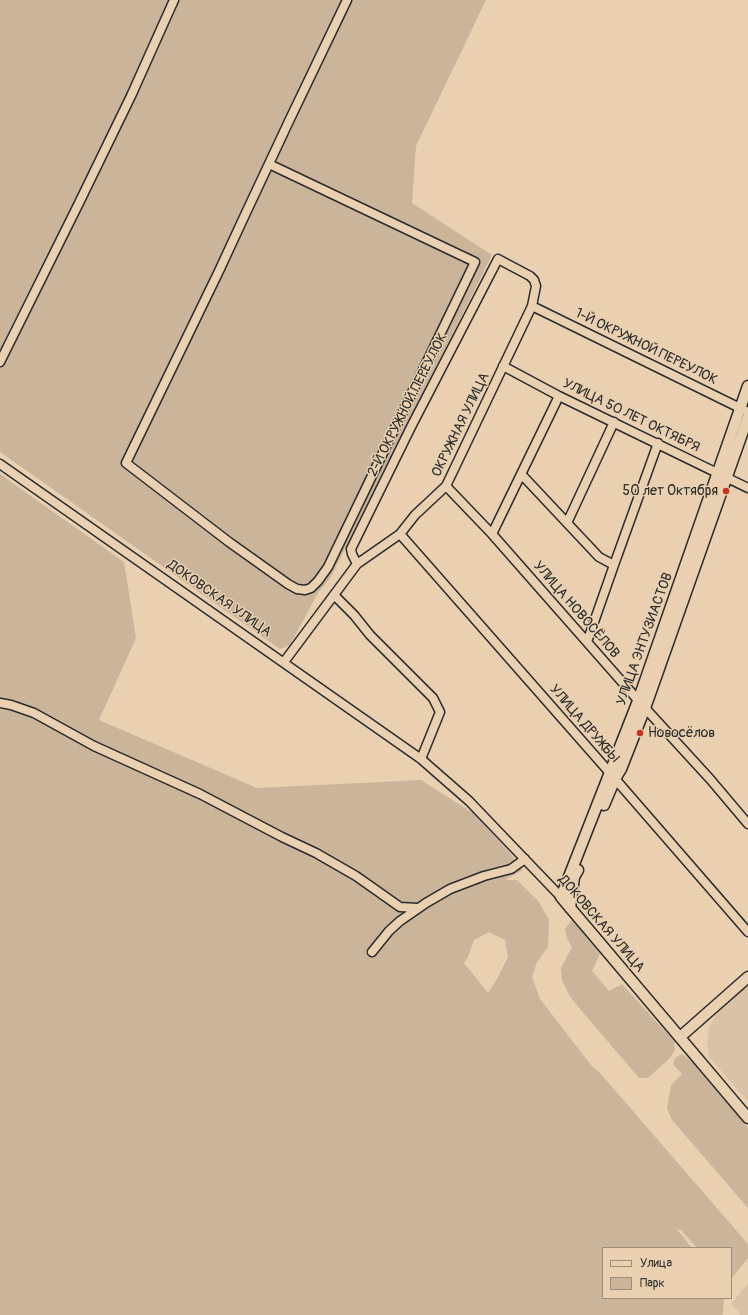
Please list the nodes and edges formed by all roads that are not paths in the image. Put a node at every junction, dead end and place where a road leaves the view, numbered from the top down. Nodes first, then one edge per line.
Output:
1 (174, 0) edge
2 (347, 0) edge
3 (269, 164) junction
4 (498, 259) joint
5 (532, 306) junction
6 (0, 362) edge
7 (503, 366) junction
8 (748, 386) edge
9 (559, 396) junction
10 (744, 410) edge
11 (748, 417) edge
12 (614, 422) junction
13 (658, 443) junction
14 (0, 464) edge
15 (522, 475) junction
16 (722, 476) junction
17 (446, 486) junction
18 (748, 488) edge
19 (567, 523) junction
20 (400, 534) junction
21 (492, 534) junction
22 (357, 564) junction
23 (614, 565) junction
24 (334, 595) junction
25 (587, 642) junction
26 (284, 662) junction
27 (0, 703) edge
28 (642, 705) junction
29 (421, 759) junction
30 (613, 776) junction
31 (748, 824) edge
32 (525, 859) junction
33 (561, 897) junction
34 (418, 908) junction
35 (570, 908) junction
36 (748, 932) edge
37 (372, 952) dead end
38 (748, 977) edge
39 (680, 1037) junction
40 (748, 1118) edge

1 - 6 street
2 - 3 street
3 - 3 street
4 - 5 street, ОКРУЖНАЯ УЛИЦА
4 - 22 street, 2-Й ОКРУЖНОЙ ПЕРЕУЛОК
5 - 7 street, ОКРУЖНАЯ УЛИЦА
5 - 10 street, 1-Й ОКРУЖНОЙ ПЕРЕУЛОК
7 - 9 street, УЛИЦА 50 ЛЕТ ОКТЯБРЯ
7 - 17 street, ОКРУЖНАЯ УЛИЦА
8 - 10 main road, УЛИЦА ЭНТУЗИАСТОВ
9 - 12 street, УЛИЦА 50 ЛЕТ ОКТЯБРЯ
9 - 15 street
10 - 16 main road, УЛИЦА ЭНТУЗИАСТОВ
11 - 16 main road, УЛИЦА ЭНТУЗИАСТОВ
12 - 13 street, УЛИЦА 50 ЛЕТ ОКТЯБРЯ
12 - 19 street
13 - 16 street, УЛИЦА 50 ЛЕТ ОКТЯБРЯ
13 - 23 street
14 - 26 street, ДОКОВСКАЯ УЛИЦА
15 - 19 street
15 - 21 street
16 - 18 street, УЛИЦА 50 ЛЕТ ОКТЯБРЯ
16 - 28 main road, УЛИЦА ЭНТУЗИАСТОВ
17 - 20 street, ОКРУЖНАЯ УЛИЦА
17 - 21 street, УЛИЦА НОВОСЁЛОВ
19 - 23 street
20 - 22 street, ОКРУЖНАЯ УЛИЦА
20 - 30 street, УЛИЦА ДРУЖБЫ
21 - 25 street, УЛИЦА НОВОСЁЛОВ
22 - 24 street, ОКРУЖНАЯ УЛИЦА
23 - 25 street
24 - 26 street, ОКРУЖНАЯ УЛИЦА
24 - 29 street
25 - 28 street, УЛИЦА НОВОСЁЛОВ
26 - 29 street, ДОКОВСКАЯ УЛИЦА
27 - 34 street
28 - 30 main road, УЛИЦА ЭНТУЗИАСТОВ
28 - 31 street, УЛИЦА НОВОСЁЛОВ
29 - 32 street, ДОКОВСКАЯ УЛИЦА
30 - 33 main road, УЛИЦА ЭНТУЗИАСТОВ
30 - 35 main road, УЛИЦА ЭНТУЗИАСТОВ
30 - 36 street, УЛИЦА ДРУЖБЫ
32 - 33 street, ДОКОВСКАЯ УЛИЦА
32 - 34 street
33 - 35 main road, ДОКОВСКАЯ УЛИЦА
34 - 37 street
35 - 39 main road, ДОКОВСКАЯ УЛИЦА
38 - 39 main road
39 - 40 main road, ДОКОВСКАЯ УЛИЦА

